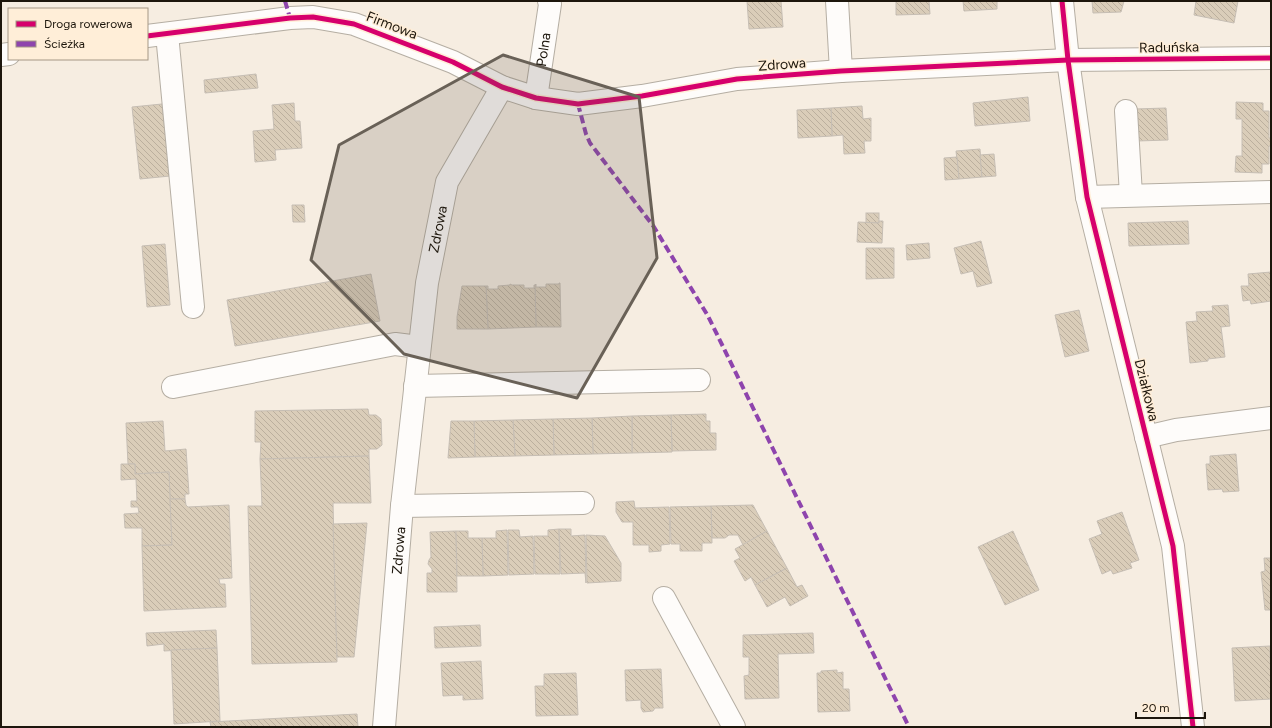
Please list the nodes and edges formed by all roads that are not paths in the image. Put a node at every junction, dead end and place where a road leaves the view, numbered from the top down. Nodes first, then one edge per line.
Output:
1 (549, 1) edge
2 (837, 1) edge
3 (1062, 1) edge
4 (157, 35) edge
5 (1271, 58) edge
6 (1068, 60) junction
7 (841, 71) junction
8 (502, 87) junction
9 (536, 98) junction
10 (1126, 111) dead end
11 (1271, 192) edge
12 (1131, 195) junction
13 (1087, 197) junction
14 (193, 307) dead end
15 (419, 347) junction
16 (699, 380) dead end
17 (416, 386) junction
18 (173, 387) dead end
19 (1271, 418) edge
20 (1146, 437) junction
21 (583, 504) dead end
22 (402, 506) junction
23 (664, 598) dead end
24 (384, 727) edge
25 (734, 727) edge
26 (1193, 727) edge

1 - 9 street, Polna
2 - 7 street
3 - 6 street, Działkowa
4 - 8 street, Firmowa
4 - 14 street
5 - 6 street, Raduńska
6 - 7 street, Zdrowa
6 - 13 street, Działkowa
7 - 9 street, Zdrowa
8 - 9 street, Zdrowa
8 - 15 street, Zdrowa
10 - 12 street
11 - 12 street
12 - 13 street
13 - 20 street, Działkowa
15 - 17 street, Zdrowa
15 - 18 street
16 - 17 street
17 - 22 street, Zdrowa
19 - 20 street
20 - 26 street, Działkowa
21 - 22 street
22 - 24 street, Zdrowa
23 - 25 street

